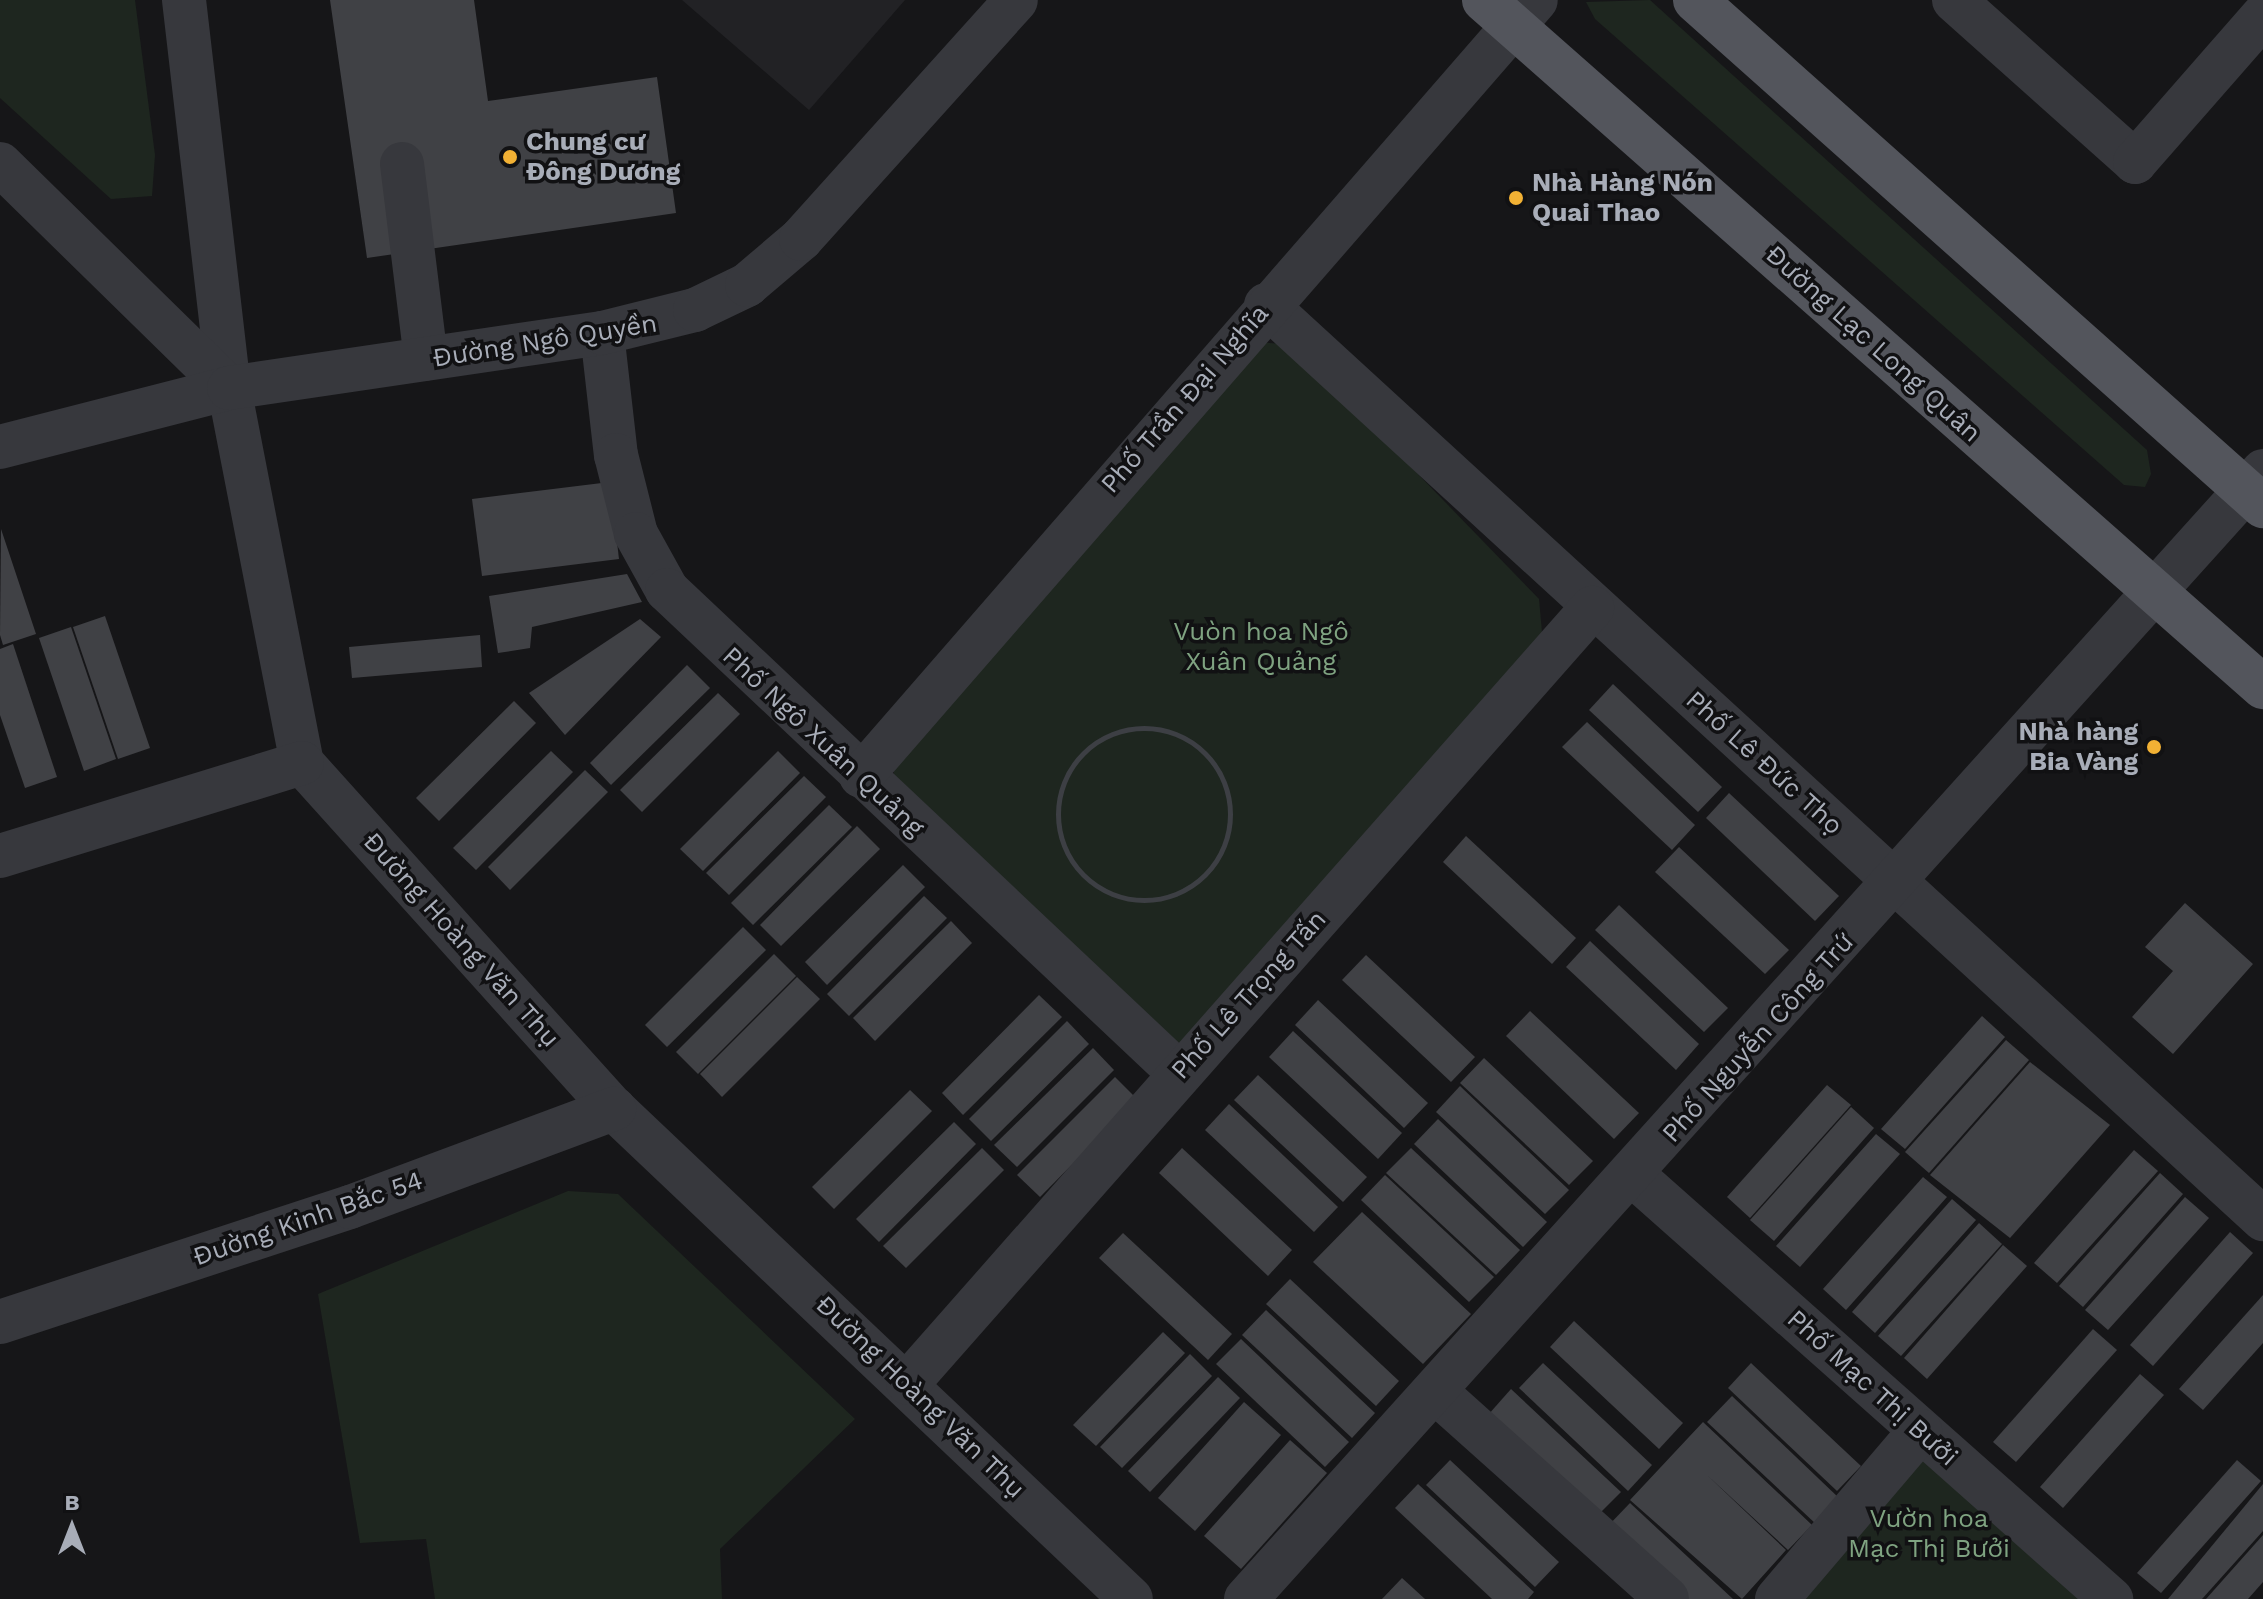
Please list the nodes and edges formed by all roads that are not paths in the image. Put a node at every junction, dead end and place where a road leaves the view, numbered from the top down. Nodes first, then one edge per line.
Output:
1 (184, 0) edge
2 (1016, 0) edge
3 (1695, 0) edge
4 (1954, 0) edge
5 (1511, 9) edge
6 (2263, 16) edge
7 (0, 164) edge
8 (402, 164) dead end
9 (1266, 305) junction
10 (602, 333) junction
11 (426, 359) junction
12 (229, 388) junction
13 (0, 447) edge
14 (2257, 489) edge
15 (2153, 592) junction
16 (1592, 608) junction
17 (2263, 687) edge
18 (302, 763) junction
19 (861, 776) junction
20 (0, 856) edge
21 (1898, 883) junction
22 (1179, 1073) junction
23 (614, 1109) junction
24 (1634, 1176) junction
25 (2263, 1219) edge
26 (0, 1322) edge
27 (908, 1383) junction
28 (1438, 1394) junction
29 (1920, 1431) junction
30 (1131, 1599) edge
31 (1246, 1599) edge
32 (1667, 1599) edge
33 (1777, 1599) edge
34 (2111, 1599) edge

1 - 12 street
2 - 10 street, Đường Ngô Quyền
3 - 14 main road
4 - 6 street
5 - 9 street, Phố Trần Đại Nghĩa
5 - 15 main road, Đường Lạc Long Quân
7 - 12 street
8 - 11 street
9 - 16 street, Phố Lê Đức Thọ
9 - 19 street, Phố Trần Đại Nghĩa
10 - 11 street, Đường Ngô Quyền
10 - 19 street, Phố Ngô Xuân Quảng
11 - 12 street, Đường Ngô Quyền
12 - 13 street, Đường Ngô Quyền
12 - 18 street
14 - 15 street, Phố Nguyễn Công Trứ
15 - 17 main road, Đường Lạc Long Quân
15 - 21 street, Phố Nguyễn Công Trứ
16 - 21 street, Phố Lê Đức Thọ
16 - 22 street, Phố Lê Trọng Tấn
18 - 20 street
18 - 23 street, Đường Hoàng Văn Thụ
19 - 22 street, Phố Ngô Xuân Quảng
21 - 24 street, Phố Nguyễn Công Trứ
21 - 25 street, Phố Lê Đức Thọ
22 - 27 street, Phố Lê Trọng Tấn
23 - 26 street, Đường Kinh Bắc 54
23 - 27 street, Đường Hoàng Văn Thụ
24 - 28 street, Phố Nguyễn Công Trứ
24 - 29 street, Phố Mạc Thị Bưởi
27 - 30 street, Đường Hoàng Văn Thụ
28 - 31 street, Phố Nguyễn Công Trứ
28 - 32 street
29 - 33 street
29 - 34 street, Phố Mạc Thị Bưởi

